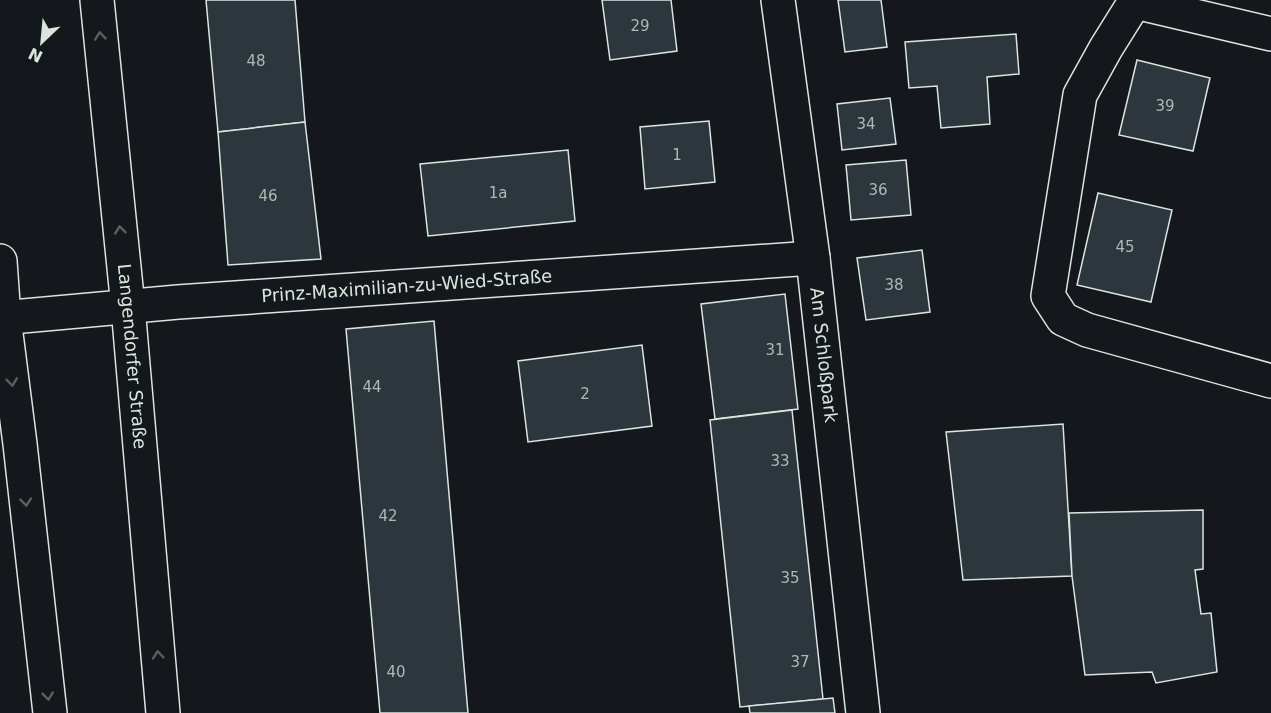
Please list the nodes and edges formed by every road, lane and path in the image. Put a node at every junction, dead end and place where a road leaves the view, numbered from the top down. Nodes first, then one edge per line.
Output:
1 (97, 0) edge
2 (778, 0) edge
3 (1136, 1) edge
4 (1271, 34) edge
5 (813, 258) junction
6 (0, 261) edge
7 (128, 307) junction
8 (2, 318) edge
9 (1271, 381) edge
10 (50, 713) edge
11 (163, 713) edge
12 (863, 713) edge

7 -> 1 street, Langendorfer Straße
2 - 5 street, Am Schloßpark
3 - 4 street
3 - 9 street
5 - 7 street, Prinz-Maximilian-zu-Wied-Straße
5 - 12 street, Am Schloßpark
6 - 8 street
7 - 8 street, Prinz-Maximilian-zu-Wied-Straße
11 -> 7 street, Langendorfer Straße
8 -> 10 street

